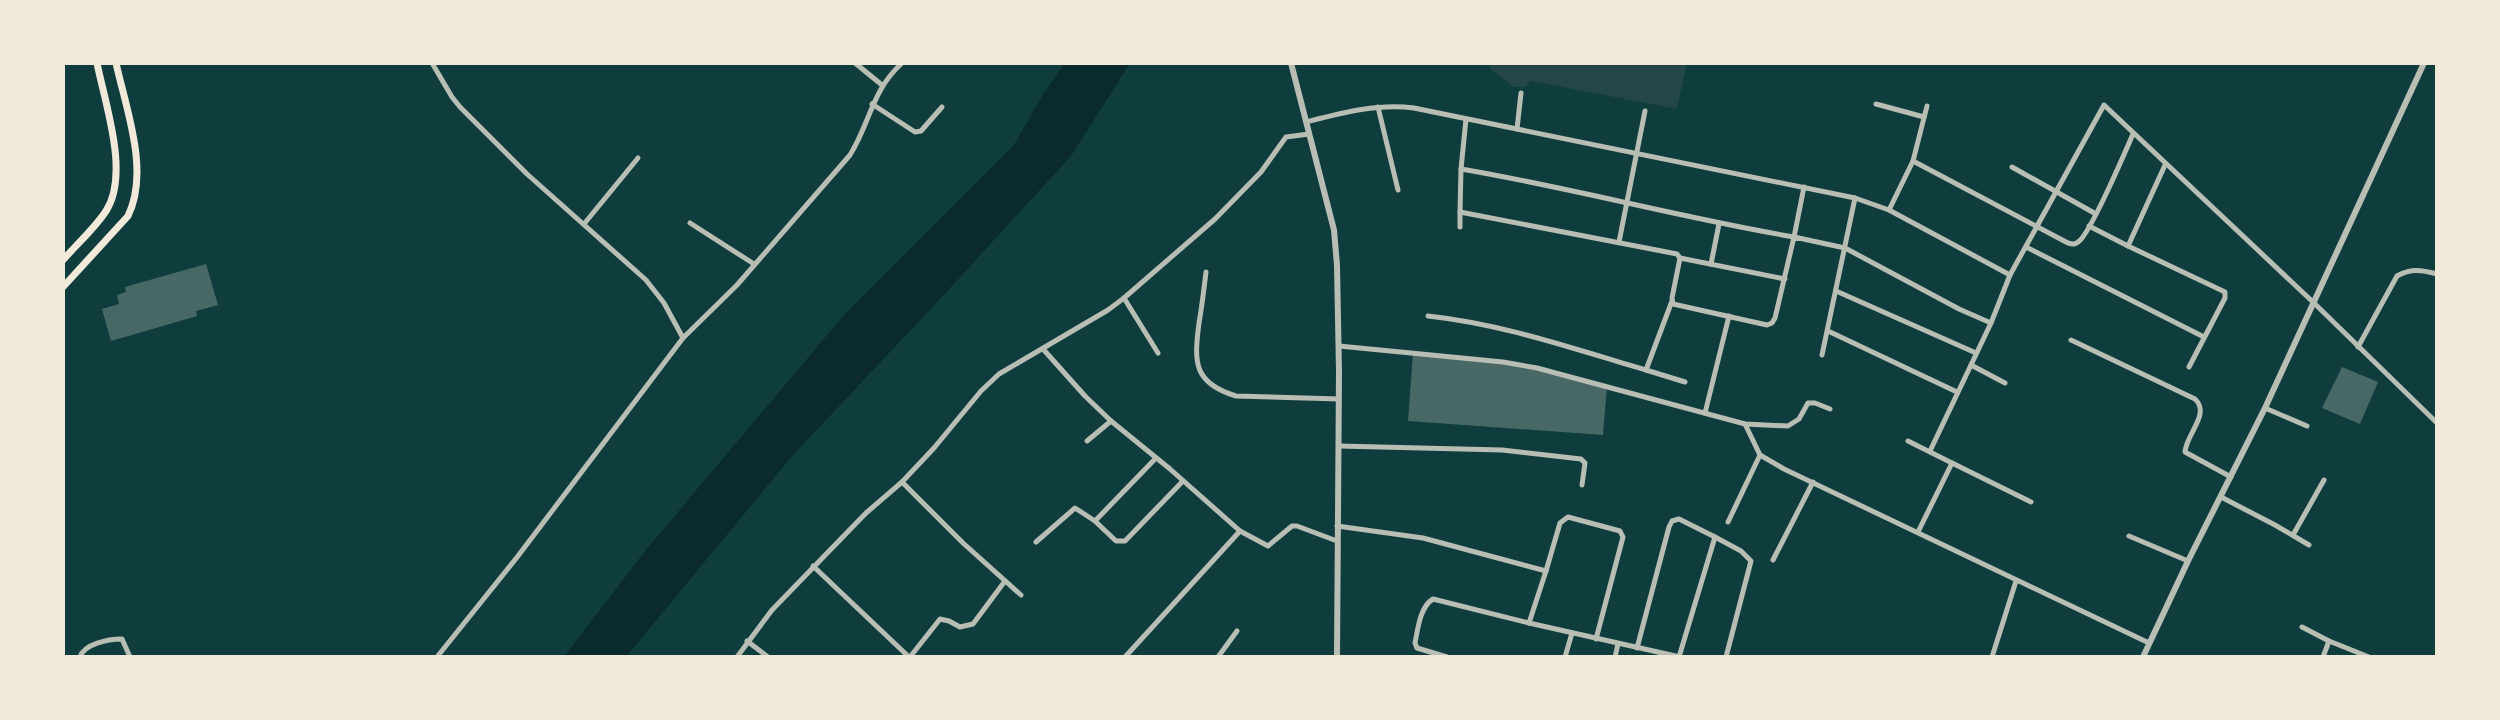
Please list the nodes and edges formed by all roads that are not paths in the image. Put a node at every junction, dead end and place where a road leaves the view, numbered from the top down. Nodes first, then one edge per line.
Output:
1 (97, 63) edge
2 (116, 63) edge
3 (432, 63) edge
4 (855, 63) edge
5 (902, 63) edge
6 (1292, 63) edge
7 (2424, 63) edge
8 (882, 85) junction
9 (1521, 93) dead end
10 (872, 104) junction
11 (1876, 104) dead end
12 (1927, 106) dead end
13 (942, 107) dead end
14 (1378, 107) junction
15 (1645, 111) dead end
16 (1924, 117) junction
17 (1466, 119) junction
18 (1307, 122) junction
19 (1517, 128) junction
20 (1309, 134) junction
21 (2133, 134) junction
22 (1636, 153) junction
23 (638, 158) dead end
24 (1913, 161) junction
25 (2165, 165) junction
26 (2012, 167) dead end
27 (1461, 169) junction
28 (1804, 187) junction
29 (1398, 190) dead end
30 (2056, 192) junction
31 (1855, 198) junction
32 (1625, 204) junction
33 (1889, 210) junction
34 (1460, 212) junction
35 (2096, 214) junction
36 (690, 223) dead end
37 (584, 224) junction
38 (1719, 224) junction
39 (2090, 226) junction
40 (1460, 227) dead end
41 (2037, 227) junction
42 (1794, 237) junction
43 (1619, 242) junction
44 (2128, 246) junction
45 (2026, 247) junction
46 (1845, 248) junction
47 (1680, 258) junction
48 (63, 260) edge
49 (754, 264) junction
50 (1711, 264) junction
51 (1206, 272) dead end
52 (2437, 274) edge
53 (2010, 275) junction
54 (1785, 279) junction
55 (63, 287) edge
56 (1836, 291) junction
57 (1124, 298) junction
58 (1672, 301) junction
59 (2314, 303) junction
60 (1427, 316) dead end
61 (1729, 316) junction
62 (1991, 323) junction
63 (1828, 331) junction
64 (2204, 337) junction
65 (683, 338) junction
66 (2071, 340) dead end
67 (1339, 346) junction
68 (2358, 347) junction
69 (1043, 349) junction
70 (1158, 353) dead end
71 (1976, 353) junction
72 (1822, 355) dead end
73 (1971, 365) junction
74 (2189, 367) dead end
75 (1646, 370) junction
76 (1685, 382) dead end
77 (2005, 383) dead end
78 (1957, 392) junction
79 (1339, 399) junction
80 (2265, 408) junction
81 (1830, 409) dead end
82 (1706, 413) junction
83 (1111, 421) junction
84 (2437, 423) edge
85 (1745, 424) junction
86 (2307, 426) dead end
87 (1087, 441) dead end
88 (1908, 442) dead end
89 (1339, 446) junction
90 (1930, 451) junction
91 (1760, 455) junction
92 (1156, 458) junction
93 (1952, 464) junction
94 (2231, 477) junction
95 (2325, 480) dead end
96 (1183, 481) junction
97 (902, 482) junction
98 (1813, 482) junction
99 (1582, 485) dead end
100 (2221, 497) junction
101 (2031, 502) dead end
102 (1095, 521) junction
103 (1728, 522) dead end
104 (1338, 526) junction
105 (1240, 531) junction
106 (1918, 532) junction
107 (2293, 535) junction
108 (2129, 536) dead end
109 (1715, 537) junction
110 (1337, 541) junction
111 (1036, 542) dead end
112 (2309, 545) dead end
113 (1773, 560) dead end
114 (2188, 561) junction
115 (813, 566) junction
116 (1546, 570) junction
117 (2016, 581) junction
118 (1005, 582) junction
119 (1021, 596) dead end
120 (1529, 623) junction
121 (2302, 626) dead end
122 (1237, 631) dead end
123 (1572, 633) junction
124 (1596, 639) junction
125 (2329, 641) junction
126 (747, 642) junction
127 (2149, 643) junction
128 (1618, 644) junction
129 (1637, 648) junction
130 (80, 657) edge
131 (130, 657) edge
132 (437, 657) edge
133 (737, 657) edge
134 (768, 657) edge
135 (910, 657) edge
136 (1125, 657) edge
137 (1218, 657) edge
138 (1337, 657) edge
139 (1447, 657) edge
140 (1565, 657) edge
141 (1615, 657) edge
142 (1680, 657) edge
143 (1726, 657) edge
144 (1992, 657) edge
145 (2143, 657) edge
146 (2323, 657) edge
147 (2369, 657) edge

1 - 48 main road
2 - 55 main road
3 - 37 street
4 - 8 street
5 - 8 street
6 - 18 street
7 - 59 street
8 - 10 street
9 - 19 street
10 - 13 street
10 - 49 street
11 - 16 street
12 - 16 street
14 - 17 street
14 - 18 street
14 - 29 street
15 - 22 street
16 - 24 street
17 - 19 street
17 - 27 street
18 - 20 street
19 - 22 street
20 - 57 street
20 - 67 street
21 - 25 street
21 - 30 street
21 - 35 street
22 - 28 street
22 - 32 street
23 - 37 street
24 - 33 street
24 - 41 street
25 - 44 street
25 - 59 street
26 - 30 street
27 - 32 street
27 - 34 street
28 - 31 street
28 - 42 street
30 - 35 street
30 - 41 street
31 - 33 street
31 - 46 street
32 - 38 street
32 - 43 street
33 - 53 street
34 - 40 street
34 - 43 street
35 - 39 street
36 - 49 street
37 - 65 street
38 - 42 street
38 - 50 street
39 - 41 street
39 - 44 street
41 - 45 street
42 - 46 street
42 - 54 street
43 - 47 street
44 - 64 street
45 - 53 street
45 - 64 street
46 - 56 street
46 - 62 street
47 - 50 street
47 - 58 street
49 - 65 street
50 - 54 street
51 - 79 street
52 - 68 street
53 - 62 street
54 - 61 street
56 - 63 street
56 - 71 street
57 - 69 street
57 - 70 street
58 - 61 street
58 - 75 street
59 - 68 street
59 - 80 street
60 - 75 street
61 - 82 street
62 - 71 street
63 - 72 street
63 - 78 street
64 - 74 street
65 - 132 street
66 - 94 street
67 - 79 street
67 - 82 street
68 - 84 street
69 - 83 street
69 - 97 street
71 - 73 street
73 - 77 street
73 - 78 street
75 - 76 street
78 - 90 street
79 - 89 street
80 - 86 street
80 - 94 street
81 - 85 street
82 - 85 street
83 - 87 street
83 - 92 street
85 - 91 street
88 - 90 street
89 - 99 street
89 - 104 street
90 - 93 street
91 - 98 street
91 - 103 street
92 - 96 street
92 - 102 street
93 - 101 street
93 - 106 street
94 - 100 street
95 - 107 street
96 - 102 street
96 - 105 street
97 - 115 street
97 - 118 street
98 - 106 street
98 - 113 street
100 - 107 street
100 - 114 street
102 - 111 street
104 - 110 street
104 - 116 street
105 - 110 street
105 - 136 street
106 - 117 street
107 - 112 street
108 - 114 street
109 - 129 street
109 - 142 street
109 - 143 street
110 - 138 street
114 - 127 street
115 - 126 street
115 - 135 street
116 - 120 street
116 - 124 street
117 - 127 street
117 - 144 street
118 - 119 street
118 - 135 street
120 - 123 street
120 - 139 street
121 - 125 street
122 - 137 street
123 - 124 street
123 - 140 street
124 - 128 street
125 - 146 street
125 - 147 street
126 - 133 street
126 - 134 street
127 - 145 street
128 - 129 street
128 - 141 street
129 - 142 street
130 - 131 street

